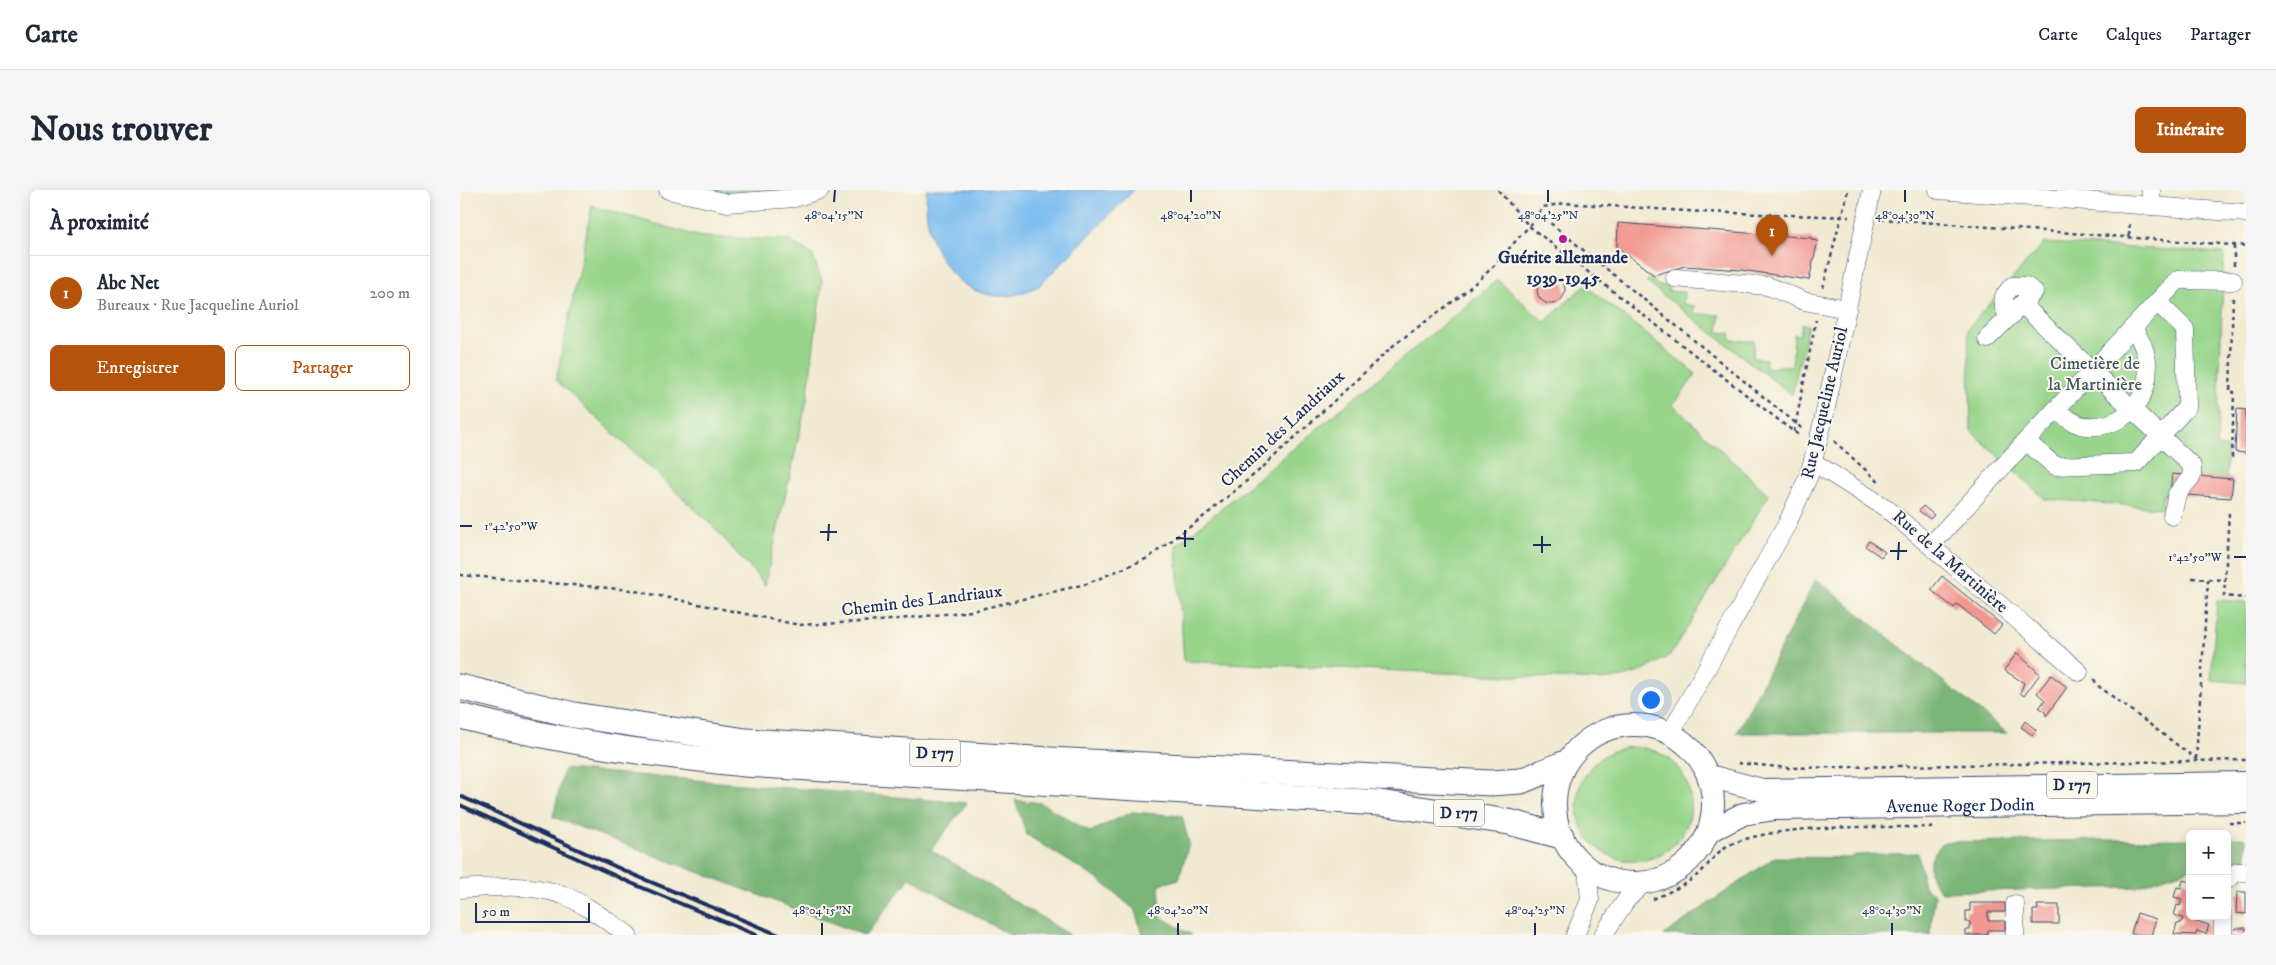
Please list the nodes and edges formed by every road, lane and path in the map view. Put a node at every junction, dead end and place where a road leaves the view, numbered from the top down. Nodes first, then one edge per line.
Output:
1 (668, 190) edge
2 (820, 190) edge
3 (1498, 190) edge
4 (1872, 190) edge
5 (1938, 190) edge
6 (2107, 196) edge
7 (2151, 198) edge
8 (1538, 213) junction
9 (2246, 213) edge
10 (1852, 217) dead end
11 (1878, 219) dead end
12 (1529, 226) junction
13 (2234, 245) junction
14 (2246, 246) edge
15 (1675, 278) dead end
16 (2233, 281) junction
17 (2157, 302) junction
18 (1847, 309) junction
19 (2132, 328) junction
20 (1987, 339) dead end
21 (2093, 370) junction
22 (2133, 409) junction
23 (2055, 410) junction
24 (1811, 435) dead end
25 (1802, 436) dead end
26 (2161, 436) junction
27 (2026, 441) junction
28 (2232, 458) dead end
29 (1813, 462) junction
30 (2229, 513) dead end
31 (2172, 516) dead end
32 (1931, 545) junction
33 (460, 575) edge
34 (2192, 578) dead end
35 (2208, 579) junction
36 (2225, 580) junction
37 (2246, 598) edge
38 (2079, 672) dead end
39 (2097, 685) dead end
40 (460, 687) edge
41 (460, 716) edge
42 (1670, 734) junction
43 (2196, 759) junction
44 (2246, 760) edge
45 (1736, 762) dead end
46 (1707, 763) junction
47 (1563, 764) junction
48 (2246, 783) edge
49 (2246, 802) edge
50 (2246, 822) edge
51 (2227, 823) dead end
52 (1945, 827) dead end
53 (1710, 831) junction
54 (1561, 836) junction
55 (1587, 868) junction
56 (460, 889) edge
57 (1647, 891) junction
58 (2015, 904) dead end
59 (2223, 920) edge
60 (628, 935) edge
61 (1575, 935) edge
62 (1603, 935) edge
63 (2015, 935) edge
64 (2223, 935) edge

1 - 2 street
3 - 12 path
4 - 18 street, Rue Jacqueline Auriol
5 - 6 street
6 - 7 street
7 - 9 street
8 - 10 path
8 - 12 path, Chemin des Landriaux
8 - 24 path
11 - 13 path
12 - 25 path
12 - 33 path, Chemin des Landriaux
13 - 14 path
13 - 16 path
15 - 18 street
16 - 17 street
16 - 28 path
17 - 19 street
17 - 26 street
18 - 29 street, Rue Jacqueline Auriol
19 - 21 street
19 - 22 street
20 - 21 street
21 - 22 street
21 - 23 street
22 - 23 street
22 - 26 street
23 - 27 street
26 - 27 street
26 - 31 street
27 - 32 street
29 - 32 street, Rue de la Martinière
29 - 42 street, Rue Jacqueline Auriol
30 - 36 path
32 - 38 street, Rue de la Martinière
34 - 35 path
35 - 36 path
35 - 43 path
36 - 37 path
39 - 43 path
40 - 47 highway, D 177
41 - 54 highway, D 177
42 - 46 main road
42 - 47 main road
43 - 44 path
43 - 45 path
46 - 48 main road, Avenue Roger Dodin / D 177
46 - 53 main road
47 - 54 main road
49 - 53 main road, Avenue Roger Dodin / D 177
50 - 51 path
52 - 57 path
53 - 57 main road
54 - 55 main road
55 - 57 main road
55 - 61 street
56 - 60 street
57 - 62 street
58 - 63 street
59 - 64 street

